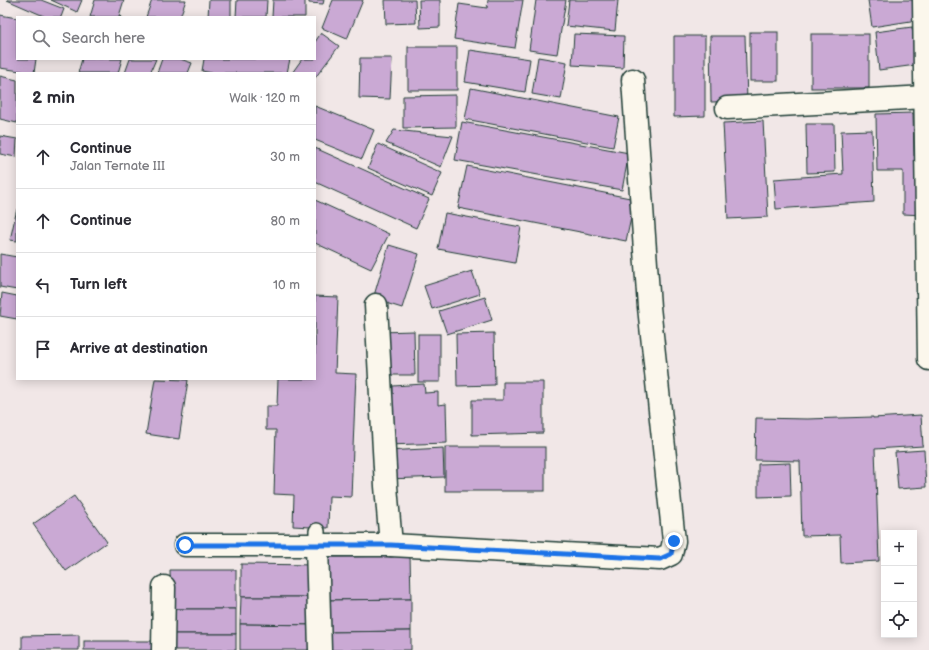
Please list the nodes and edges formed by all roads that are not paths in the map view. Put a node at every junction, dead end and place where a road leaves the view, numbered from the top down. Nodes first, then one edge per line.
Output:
1 (924, 0) edge
2 (633, 80) dead end
3 (926, 97) junction
4 (728, 108) dead end
5 (928, 167) edge
6 (376, 305) dead end
7 (929, 359) edge
8 (317, 538) junction
9 (185, 545) dead end
10 (391, 545) junction
11 (164, 587) dead end
12 (163, 650) edge
13 (320, 650) edge

1 - 3 street
2 - 10 street
3 - 4 street
3 - 5 street
5 - 7 street
6 - 10 street
8 - 9 street
8 - 10 street
8 - 13 street
11 - 12 street

